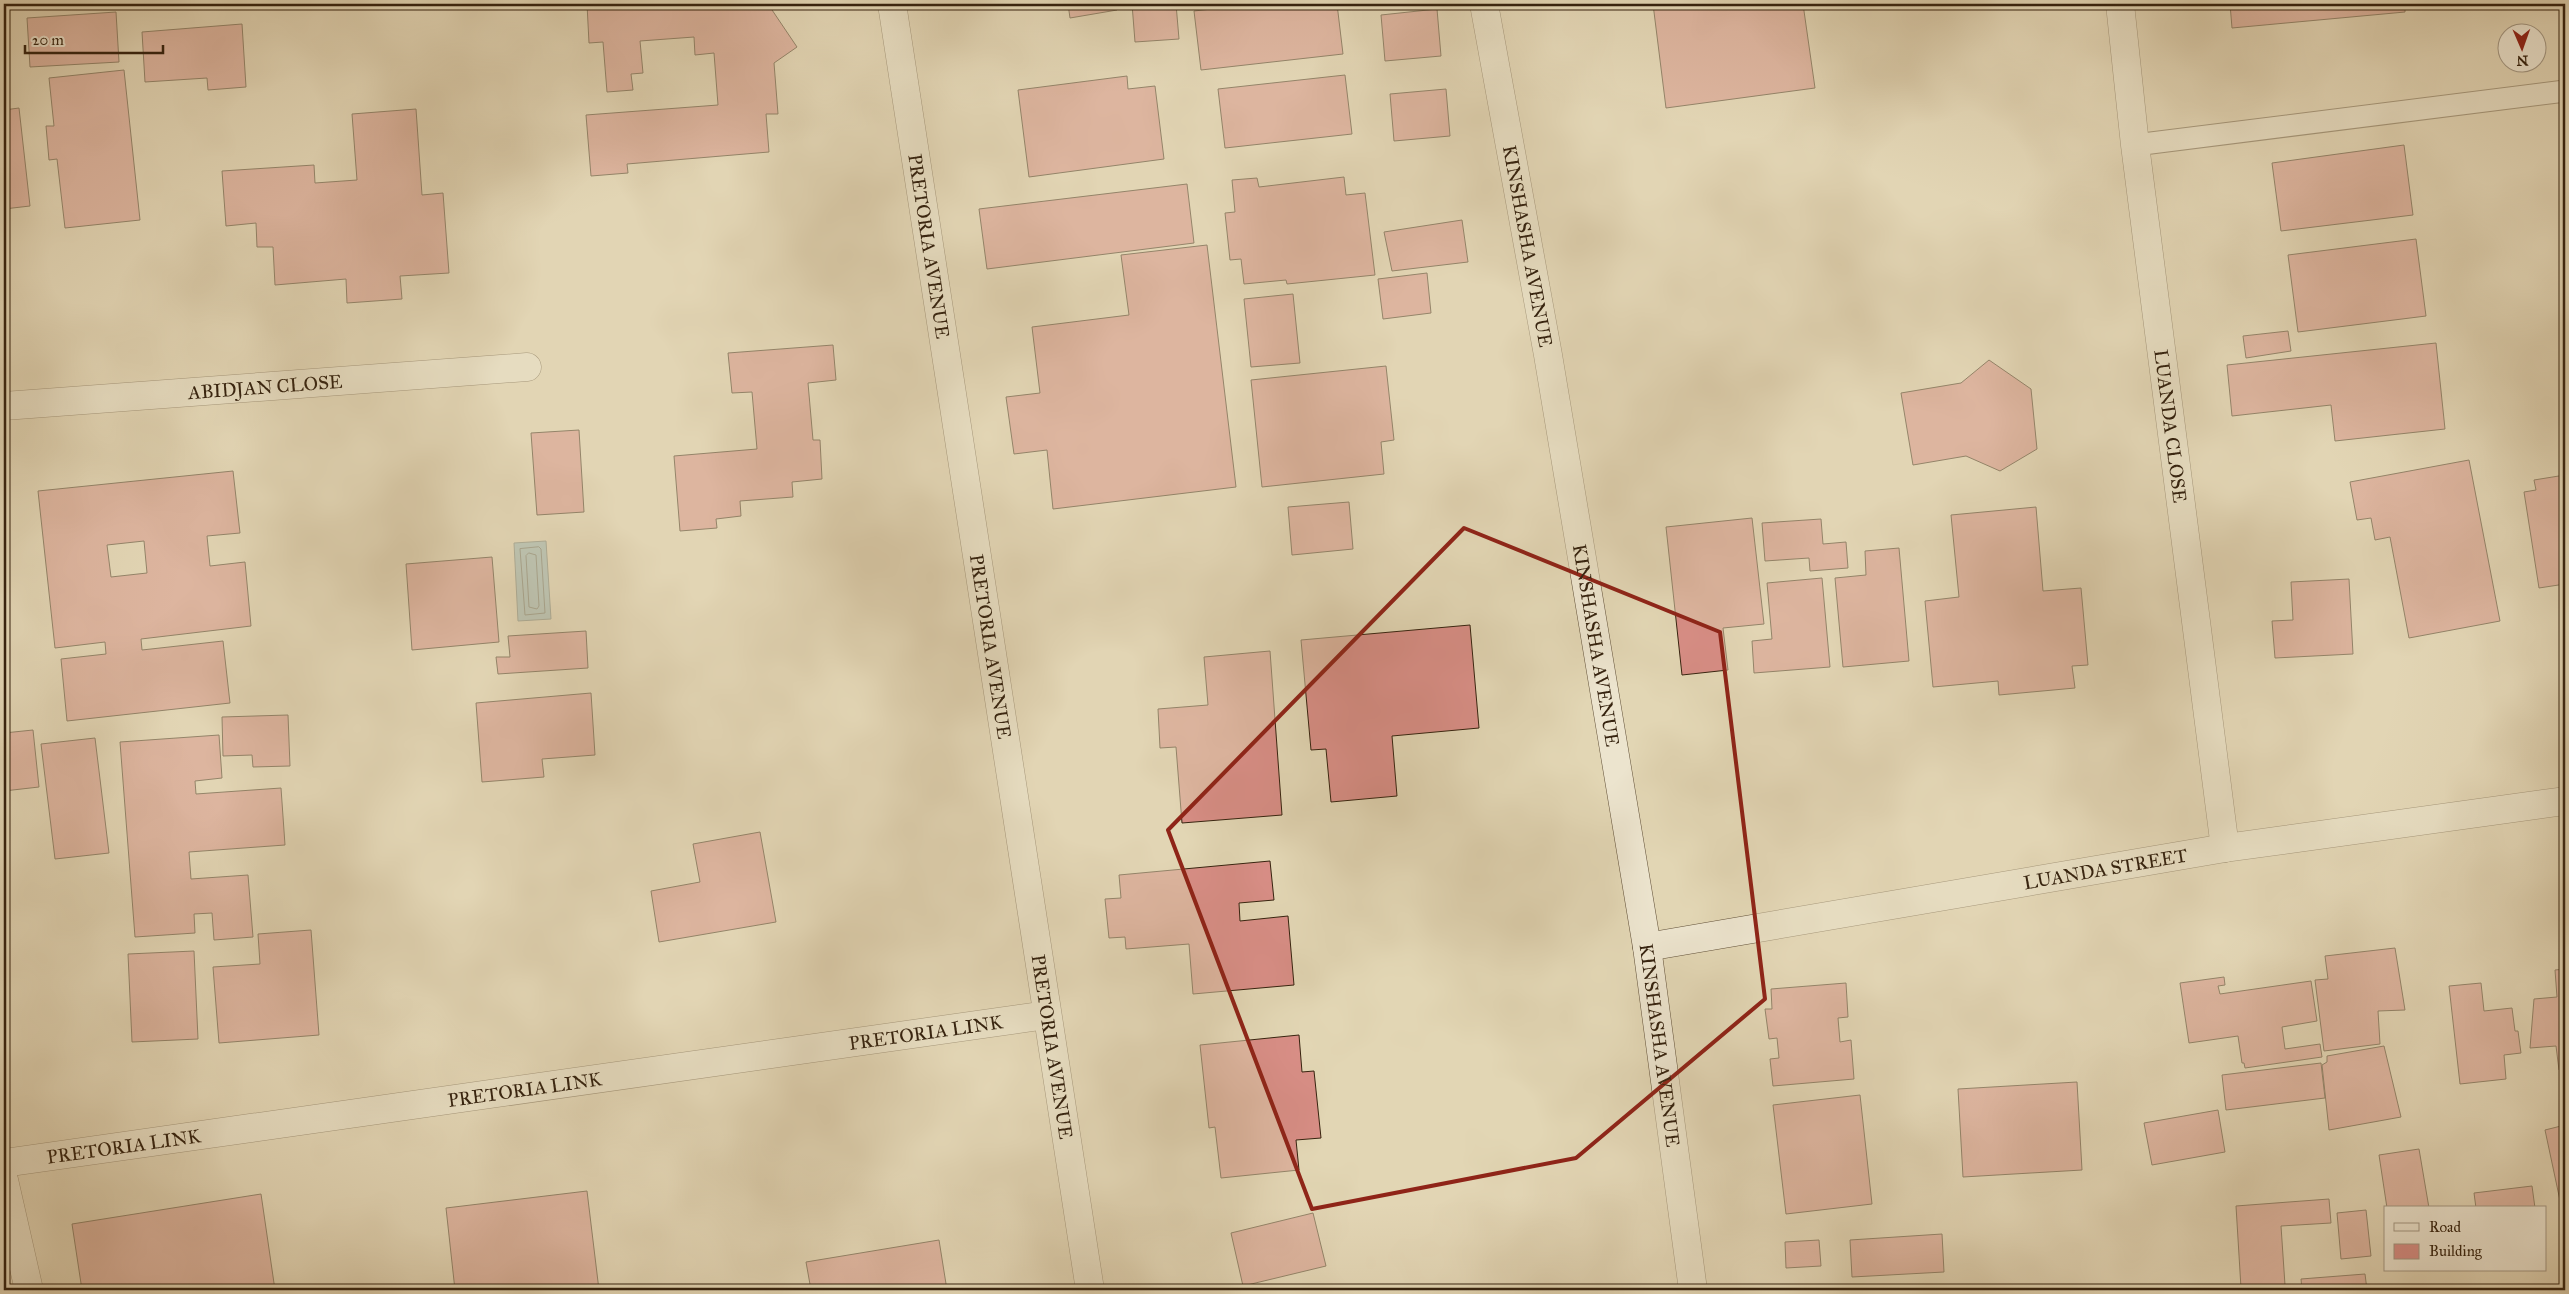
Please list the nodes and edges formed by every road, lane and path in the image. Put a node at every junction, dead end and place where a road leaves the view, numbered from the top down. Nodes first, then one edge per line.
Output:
1 (892, 4) edge
2 (1484, 4) edge
3 (2120, 4) edge
4 (2565, 91) edge
5 (2134, 145) junction
6 (527, 367) dead end
7 (4, 406) edge
8 (2565, 801) edge
9 (2225, 848) junction
10 (1647, 947) junction
11 (1047, 1015) junction
12 (4, 1163) edge
13 (4, 1180) edge
14 (29, 1290) edge
15 (1090, 1290) edge
16 (1693, 1290) edge

1 - 11 street, PRETORIA AVENUE
2 - 10 street, KINSHASHA AVENUE
3 - 5 street, LUANDA CLOSE
4 - 5 lane
5 - 9 street, LUANDA CLOSE
6 - 7 street, ABIDJAN CLOSE
8 - 9 street, LUANDA STREET
9 - 10 street, LUANDA STREET
10 - 16 street, KINSHASHA AVENUE
11 - 12 street, PRETORIA LINK
11 - 15 street, PRETORIA AVENUE
13 - 14 street

